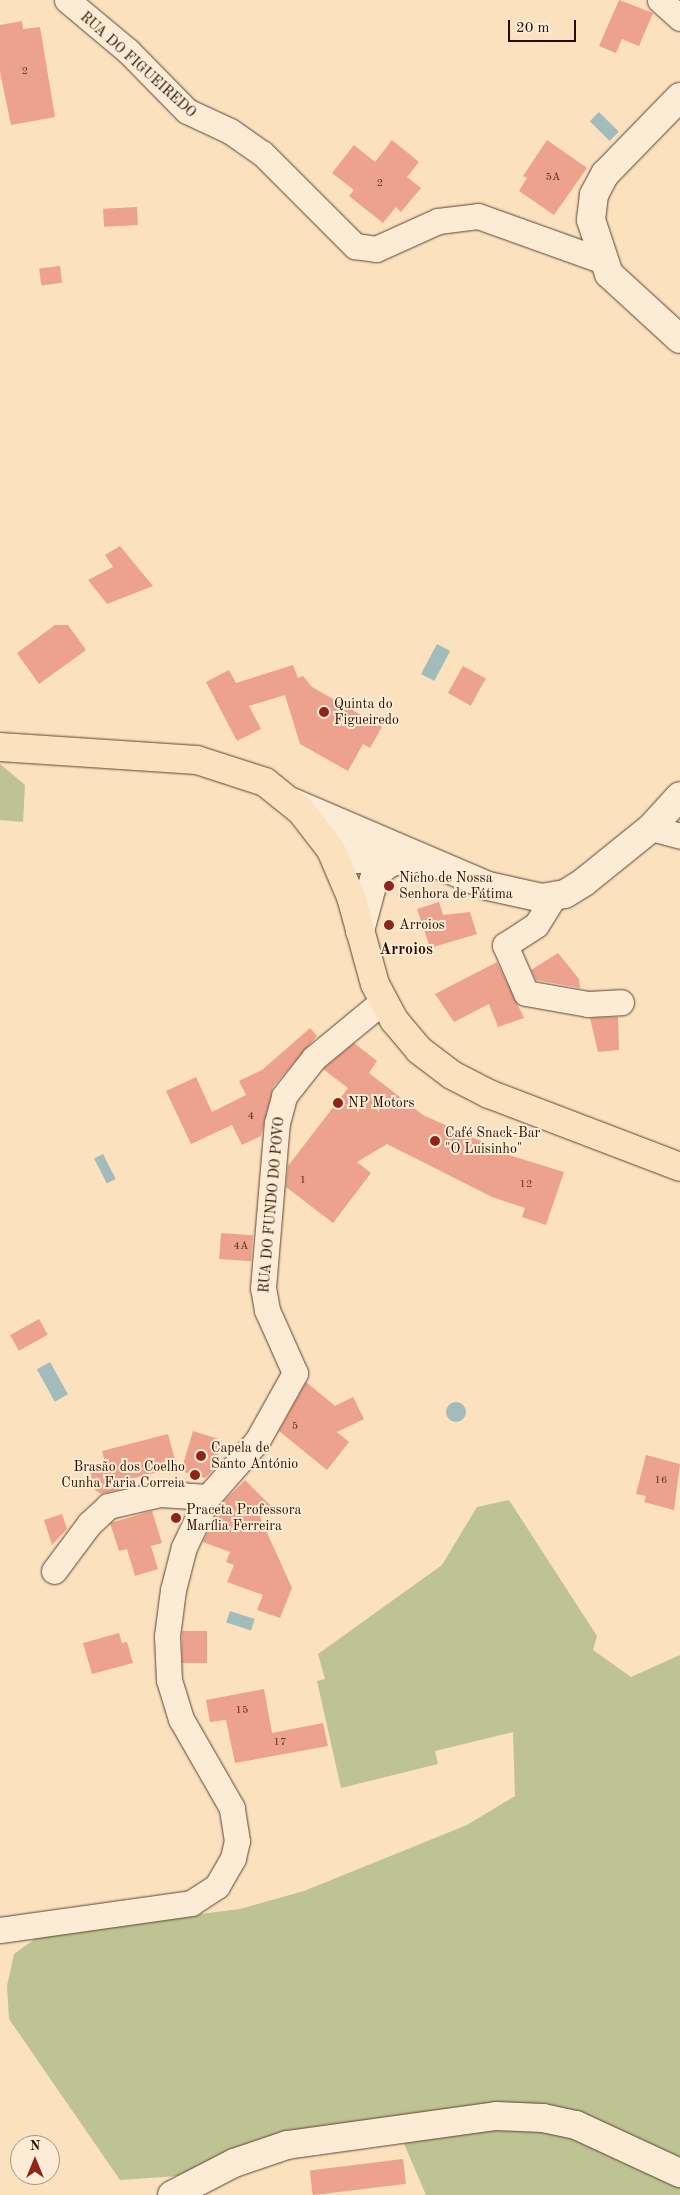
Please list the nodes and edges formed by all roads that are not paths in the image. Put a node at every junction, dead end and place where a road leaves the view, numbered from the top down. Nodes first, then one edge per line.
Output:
1 (67, 0) edge
2 (660, 0) edge
3 (680, 18) edge
4 (680, 97) edge
5 (601, 260) junction
6 (680, 339) edge
7 (0, 747) edge
8 (680, 796) edge
9 (292, 802) junction
10 (651, 828) junction
11 (680, 836) edge
12 (388, 842) junction
13 (336, 860) junction
14 (425, 861) junction
15 (554, 898) junction
16 (360, 931) junction
17 (383, 1001) junction
18 (620, 1002) dead end
19 (680, 1167) edge
20 (208, 1497) junction
21 (54, 1571) dead end
22 (0, 1930) edge
23 (680, 2173) edge
24 (185, 2190) edge

1 - 5 street, RUA DO FIGUEIREDO
2 - 3 street
4 - 5 street
5 - 6 street
7 - 9 main road
8 - 10 street
9 - 12 street
9 - 13 main road
10 - 11 street
10 - 15 street
12 - 13 street
12 - 14 street
13 - 14 street
13 - 16 main road
14 - 15 street
14 - 16 street
15 - 18 street
16 - 17 main road
17 - 19 main road
17 - 20 street, RUA DO FUNDO DO POVO
20 - 21 street
20 - 22 street, RUA DO FUNDO DO POVO
23 - 24 street

